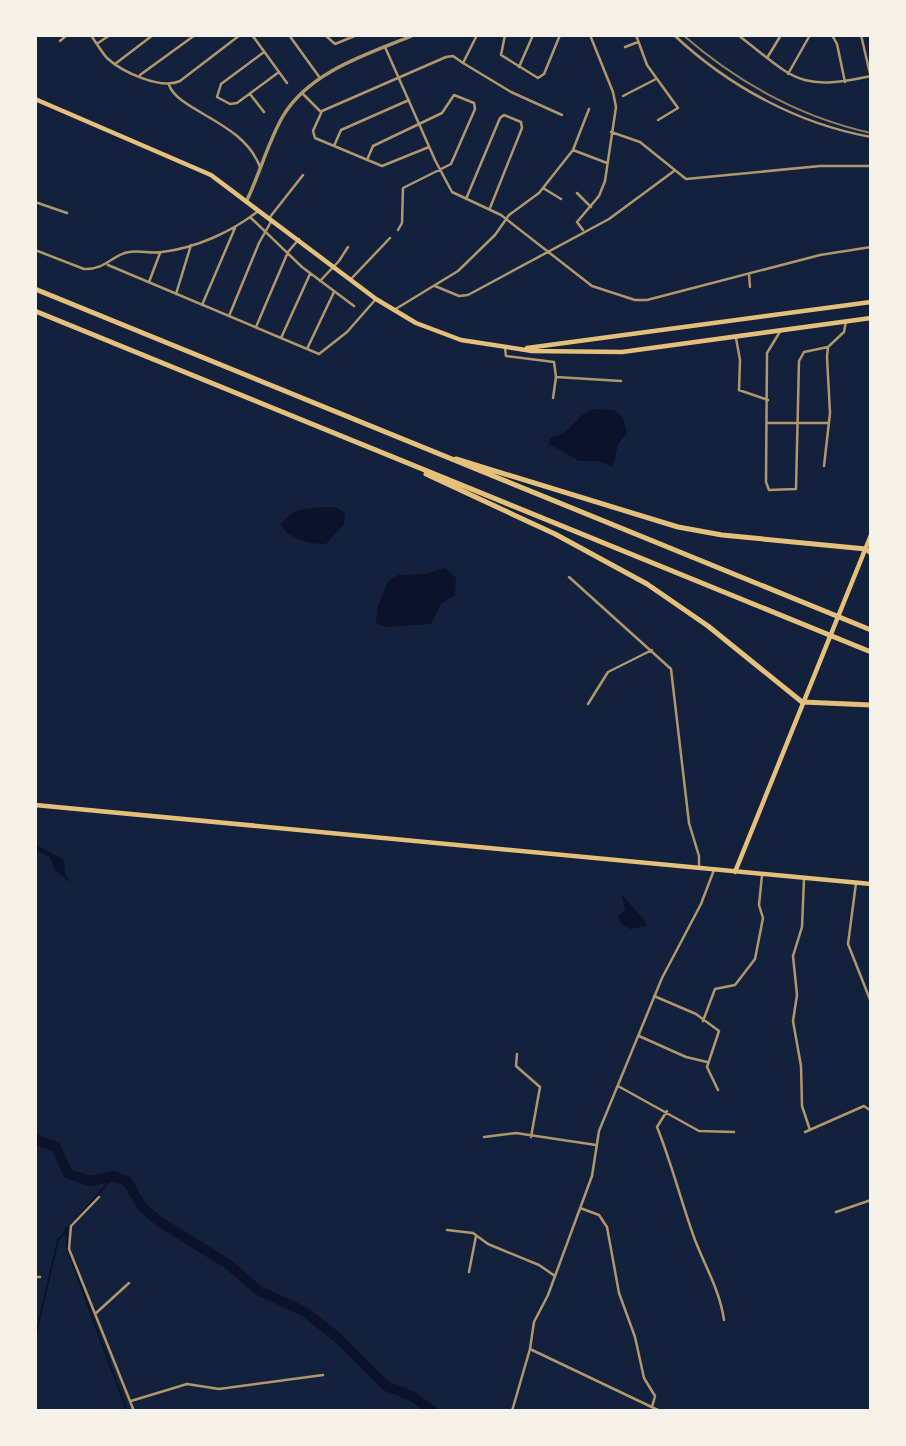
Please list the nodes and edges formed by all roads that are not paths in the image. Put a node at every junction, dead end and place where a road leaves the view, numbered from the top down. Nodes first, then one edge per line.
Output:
1 (67, 35) edge
2 (91, 35) edge
3 (110, 35) edge
4 (153, 35) edge
5 (195, 35) edge
6 (240, 35) edge
7 (252, 35) edge
8 (289, 35) edge
9 (325, 35) edge
10 (355, 35) edge
11 (414, 35) edge
12 (477, 35) edge
13 (505, 35) edge
14 (533, 35) edge
15 (560, 35) edge
16 (590, 35) edge
17 (636, 35) edge
18 (674, 35) edge
19 (738, 35) edge
20 (751, 35) edge
21 (781, 35) edge
22 (810, 35) edge
23 (832, 35) edge
24 (861, 35) edge
25 (60, 41) dead end
26 (639, 41) junction
27 (747, 42) junction
28 (97, 44) junction
29 (385, 47) junction
30 (625, 47) dead end
31 (264, 52) junction
32 (767, 58) junction
33 (463, 63) junction
34 (115, 64) junction
35 (519, 67) junction
36 (279, 72) junction
37 (788, 74) junction
38 (140, 75) junction
39 (399, 77) junction
40 (871, 77) edge
41 (320, 78) junction
42 (656, 79) junction
43 (845, 82) junction
44 (287, 83) dead end
45 (169, 85) junction
46 (250, 93) junction
47 (302, 93) junction
48 (623, 96) dead end
49 (35, 99) edge
50 (409, 100) junction
51 (589, 109) dead end
52 (264, 112) dead end
53 (321, 112) junction
54 (562, 116) dead end
55 (658, 120) dead end
56 (419, 124) junction
57 (611, 132) junction
58 (871, 137) edge
59 (334, 146) junction
60 (429, 147) junction
61 (573, 149) junction
62 (367, 160) junction
63 (607, 163) junction
64 (871, 166) edge
65 (261, 170) junction
66 (440, 170) junction
67 (674, 171) junction
68 (303, 175) dead end
69 (544, 188) junction
70 (577, 192) dead end
71 (466, 199) junction
72 (561, 199) dead end
73 (247, 200) junction
74 (35, 202) edge
75 (591, 206) junction
76 (490, 208) junction
77 (260, 210) junction
78 (67, 213) dead end
79 (250, 217) junction
80 (271, 218) junction
81 (506, 219) junction
82 (235, 228) junction
83 (398, 230) dead end
84 (584, 231) junction
85 (265, 232) junction
86 (390, 238) dead end
87 (299, 239) junction
88 (191, 245) junction
89 (348, 247) dead end
90 (871, 247) edge
91 (35, 250) edge
92 (288, 252) junction
93 (160, 253) junction
94 (548, 253) junction
95 (108, 265) junction
96 (334, 267) junction
97 (311, 274) junction
98 (749, 274) junction
99 (351, 279) junction
100 (320, 281) junction
101 (149, 282) junction
102 (434, 286) junction
103 (750, 287) dead end
104 (35, 289) edge
105 (335, 291) junction
106 (176, 294) junction
107 (376, 299) junction
108 (871, 302) edge
109 (202, 305) junction
110 (354, 306) dead end
111 (394, 310) junction
112 (35, 311) edge
113 (229, 316) junction
114 (871, 318) edge
115 (846, 321) junction
116 (256, 327) junction
117 (781, 330) junction
118 (736, 337) junction
119 (281, 338) junction
120 (828, 347) junction
121 (505, 348) junction
122 (307, 349) junction
123 (519, 349) junction
124 (556, 377) junction
125 (621, 381) dead end
126 (553, 398) dead end
127 (768, 400) junction
128 (799, 422) junction
129 (767, 423) junction
130 (828, 423) junction
131 (446, 457) junction
132 (412, 465) junction
133 (824, 466) dead end
134 (871, 536) edge
135 (868, 551) edge
136 (569, 577) dead end
137 (871, 630) edge
138 (652, 650) junction
139 (871, 652) edge
140 (802, 702) junction
141 (588, 704) dead end
142 (871, 705) edge
143 (35, 805) edge
144 (699, 869) junction
145 (714, 870) junction
146 (735, 872) junction
147 (762, 875) junction
148 (804, 879) junction
149 (856, 883) junction
150 (871, 884) edge
151 (654, 996) junction
152 (871, 1002) edge
153 (703, 1021) junction
154 (638, 1036) junction
155 (517, 1054) dead end
156 (707, 1062) junction
157 (618, 1086) junction
158 (718, 1090) dead end
159 (667, 1111) junction
160 (871, 1111) edge
161 (810, 1130) junction
162 (734, 1132) dead end
163 (805, 1132) dead end
164 (484, 1137) dead end
165 (531, 1137) junction
166 (596, 1146) junction
167 (99, 1197) dead end
168 (871, 1200) edge
169 (580, 1208) junction
170 (836, 1212) dead end
171 (447, 1230) dead end
172 (477, 1236) junction
173 (469, 1272) dead end
174 (555, 1276) junction
175 (35, 1277) edge
176 (40, 1277) dead end
177 (129, 1283) dead end
178 (94, 1314) junction
179 (724, 1320) dead end
180 (530, 1349) junction
181 (323, 1375) dead end
182 (129, 1402) junction
183 (652, 1407) junction
184 (134, 1411) edge
185 (512, 1411) edge
186 (660, 1411) edge

1 - 25 street
2 - 28 street
3 - 28 street
4 - 34 street
5 - 38 street
6 - 45 street
7 - 31 street
8 - 41 street
9 - 10 street
11 - 29 street
12 - 33 street
13 - 35 street
14 - 35 street
15 - 35 street
16 - 57 street
17 - 26 street
18 - 58 street
19 - 27 street
20 - 27 street
21 - 32 street
22 - 37 street
23 - 43 street
24 - 40 street
26 - 30 street
26 - 42 street
27 - 32 street
28 - 34 street
29 - 39 street
29 - 41 street
31 - 36 street
31 - 46 street
32 - 37 street
33 - 39 street
33 - 54 street
34 - 38 street
36 - 44 street
36 - 46 street
37 - 43 street
38 - 45 street
39 - 50 street
39 - 53 street
40 - 43 street
41 - 47 street
42 - 48 street
42 - 55 street
45 - 65 street
46 - 52 street
47 - 53 street
47 - 65 street
49 - 73 main road
50 - 56 street
50 - 59 street
51 - 61 street
53 - 59 street
56 - 60 street
56 - 62 street
56 - 66 street
57 - 63 street
57 - 67 street
59 - 62 street
60 - 62 street
60 - 66 street
61 - 63 street
61 - 69 street
63 - 75 street
64 - 67 street
65 - 73 street
66 - 71 street
66 - 83 street
67 - 84 street
68 - 80 street
69 - 72 street
69 - 81 street
70 - 75 street
71 - 76 street
71 - 76 street
73 - 77 main road
74 - 78 street
75 - 84 street
76 - 81 street
77 - 79 street
77 - 80 main road
79 - 82 street
79 - 85 street
80 - 85 street
80 - 87 main road
81 - 94 street
81 - 102 street
82 - 88 street
82 - 109 street
84 - 94 street
85 - 92 street
85 - 113 street
86 - 99 street
87 - 92 street
87 - 96 main road
88 - 93 street
88 - 106 street
89 - 96 street
90 - 98 street
91 - 95 street
92 - 97 street
92 - 116 street
93 - 95 street
93 - 101 street
94 - 98 street
94 - 102 street
95 - 101 street
96 - 99 main road
96 - 100 street
97 - 100 street
97 - 119 street
98 - 103 street
99 - 107 main road
100 - 105 street
101 - 106 street
102 - 111 street
104 - 131 highway
105 - 110 street
105 - 122 street
106 - 109 street
107 - 111 main road
107 - 122 street
108 - 123 main road
109 - 113 street
111 - 121 main road
112 - 132 highway
113 - 116 street
114 - 115 main road
115 - 117 main road
115 - 120 street
116 - 119 street
117 - 118 main road
117 - 127 street
118 - 123 main road
118 - 127 street
119 - 122 street
120 - 128 street
120 - 130 street
121 - 123 main road
121 - 124 street
124 - 125 street
124 - 126 street
127 - 129 street
128 - 129 street
128 - 129 street
128 - 130 street
130 - 133 street
131 - 135 highway
131 - 137 highway
132 - 139 highway
132 - 140 highway
134 - 135 main road
135 - 140 main road
136 - 138 street
138 - 141 street
138 - 144 street
140 - 142 highway
140 - 146 main road
143 - 144 main road
144 - 145 main road
145 - 146 main road
145 - 151 street
146 - 147 main road
147 - 148 main road
147 - 153 street
148 - 149 main road
148 - 161 street
149 - 150 main road
149 - 152 street
151 - 153 street
151 - 154 street
153 - 156 street
154 - 156 street
154 - 157 street
155 - 165 street
156 - 158 street
157 - 159 street
157 - 166 street
159 - 162 street
159 - 179 street
160 - 161 street
161 - 163 street
164 - 165 street
165 - 166 street
166 - 169 street
167 - 178 street
168 - 170 street
169 - 174 street
169 - 183 street
171 - 172 street
172 - 173 street
172 - 174 street
174 - 180 street
175 - 176 street
177 - 178 street
178 - 182 street
180 - 183 street
180 - 185 street
181 - 182 street
182 - 184 street
183 - 186 street

